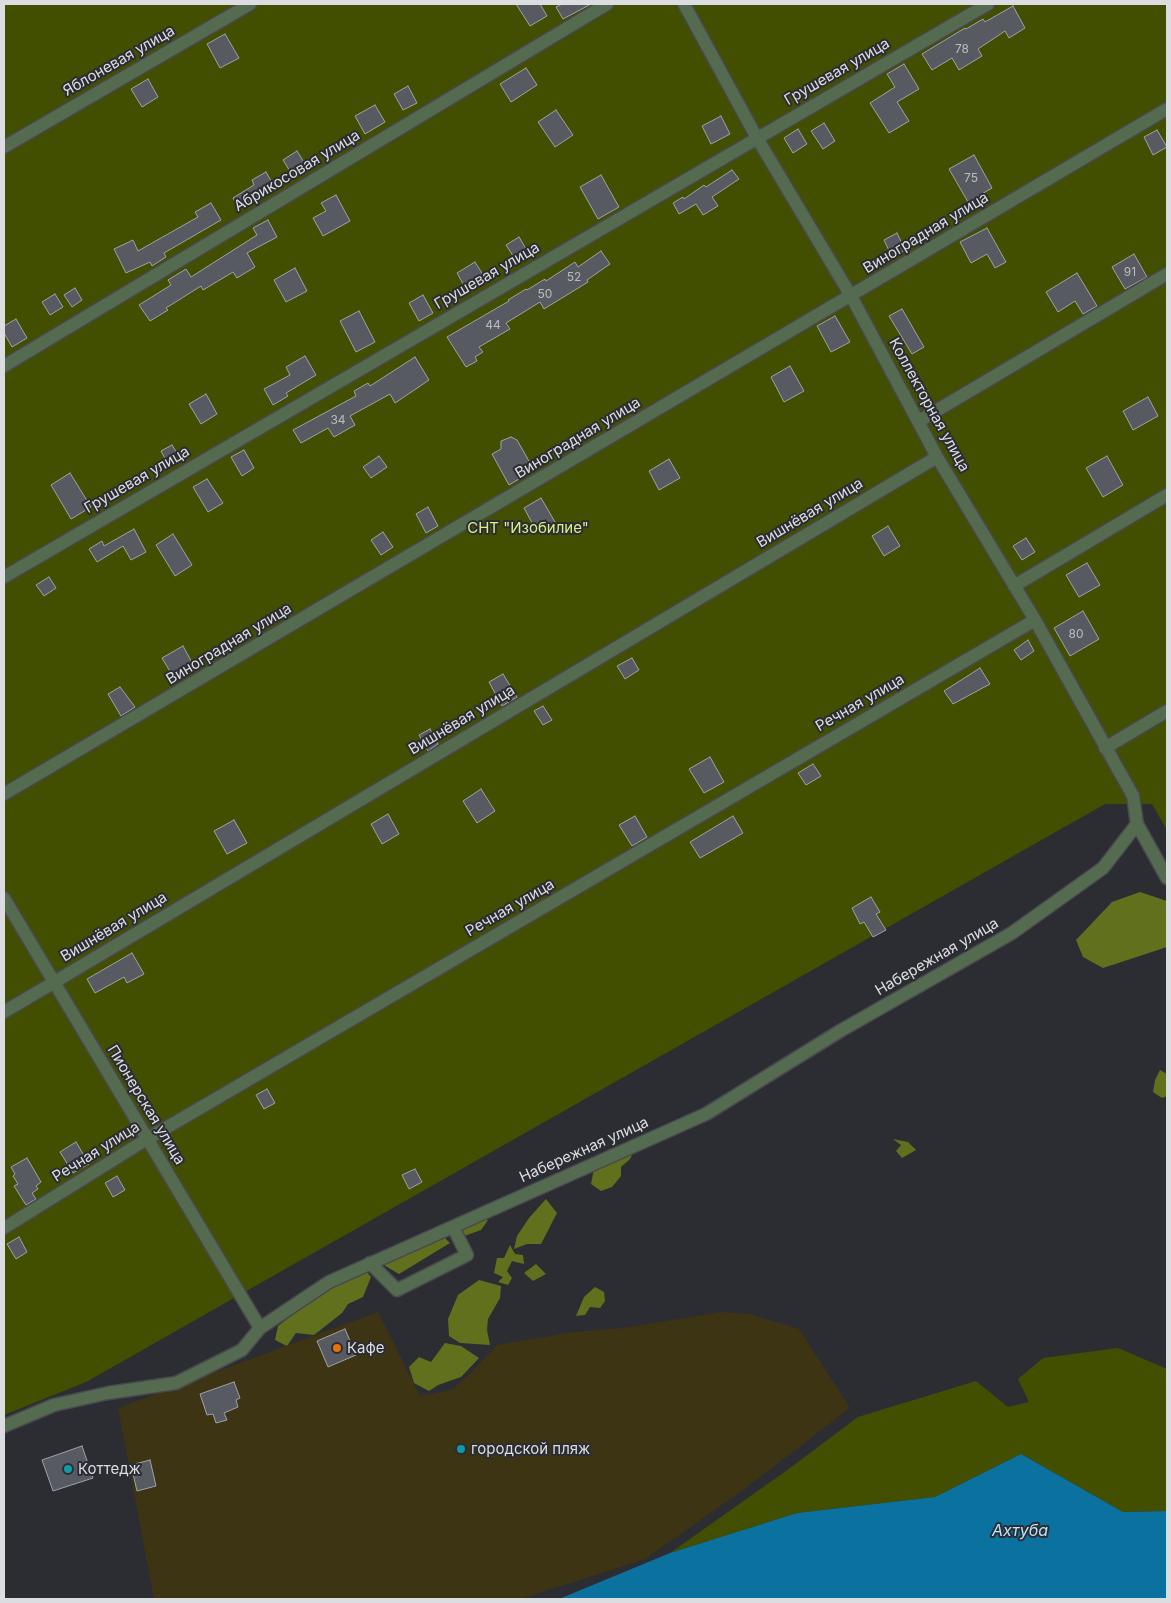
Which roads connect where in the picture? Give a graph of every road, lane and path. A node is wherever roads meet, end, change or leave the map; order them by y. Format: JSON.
{"nodes":[{"id":1,"x":250,"y":4,"type":"edge"},
{"id":2,"x":607,"y":4,"type":"edge"},
{"id":3,"x":684,"y":4,"type":"edge"},
{"id":4,"x":988,"y":4,"type":"edge"},
{"id":5,"x":1167,"y":109,"type":"edge"},
{"id":6,"x":757,"y":138,"type":"junction"},
{"id":7,"x":4,"y":147,"type":"edge"},
{"id":8,"x":1167,"y":274,"type":"edge"},
{"id":9,"x":851,"y":296,"type":"junction"},
{"id":10,"x":4,"y":366,"type":"edge"},
{"id":11,"x":919,"y":421,"type":"junction"},
{"id":12,"x":937,"y":457,"type":"junction"},
{"id":13,"x":1167,"y":495,"type":"edge"},
{"id":14,"x":4,"y":577,"type":"edge"},
{"id":15,"x":1014,"y":586,"type":"junction"},
{"id":16,"x":1035,"y":620,"type":"junction"},
{"id":17,"x":1167,"y":711,"type":"edge"},
{"id":18,"x":1105,"y":748,"type":"junction"},
{"id":19,"x":4,"y":794,"type":"edge"},
{"id":20,"x":1137,"y":824,"type":"junction"},
{"id":21,"x":1162,"y":856,"type":"edge"},
{"id":22,"x":1167,"y":878,"type":"edge"},
{"id":23,"x":4,"y":898,"type":"edge"},
{"id":24,"x":54,"y":982,"type":"junction"},
{"id":25,"x":4,"y":1012,"type":"edge"},
{"id":26,"x":148,"y":1139,"type":"junction"},
{"id":27,"x":453,"y":1227,"type":"junction"},
{"id":28,"x":4,"y":1228,"type":"edge"},
{"id":29,"x":370,"y":1264,"type":"junction"},
{"id":30,"x":260,"y":1328,"type":"junction"},
{"id":31,"x":4,"y":1426,"type":"edge"}],
"edges":[{"from":1,"to":7,"type":"street","name":"Яблоневая улица"},
{"from":2,"to":10,"type":"street","name":"Абрикосовая улица"},
{"from":3,"to":6,"type":"street","name":"Коллекторная улица"},
{"from":4,"to":6,"type":"street","name":"Грушевая улица"},
{"from":5,"to":9,"type":"street","name":"Виноградная улица"},
{"from":6,"to":9,"type":"street","name":"Коллекторная улица"},
{"from":6,"to":14,"type":"street","name":"Грушевая улица"},
{"from":8,"to":11,"type":"street"},
{"from":9,"to":11,"type":"street","name":"Коллекторная улица"},
{"from":9,"to":19,"type":"street","name":"Виноградная улица"},
{"from":11,"to":12,"type":"street","name":"Коллекторная улица"},
{"from":12,"to":15,"type":"street","name":"Коллекторная улица"},
{"from":12,"to":24,"type":"street","name":"Вишнёвая улица"},
{"from":13,"to":15,"type":"street"},
{"from":15,"to":16,"type":"street","name":"Коллекторная улица"},
{"from":16,"to":18,"type":"street","name":"Коллекторная улица"},
{"from":16,"to":26,"type":"street","name":"Речная улица"},
{"from":17,"to":18,"type":"street"},
{"from":18,"to":20,"type":"street","name":"Коллекторная улица"},
{"from":20,"to":21,"type":"street"},
{"from":20,"to":27,"type":"street","name":"Набережная улица"},
{"from":21,"to":22,"type":"street"},
{"from":23,"to":24,"type":"street","name":"Пионерская улица"},
{"from":24,"to":25,"type":"street","name":"Вишнёвая улица"},
{"from":24,"to":26,"type":"street","name":"Пионерская улица"},
{"from":26,"to":28,"type":"street","name":"Речная улица"},
{"from":26,"to":30,"type":"street","name":"Пионерская улица"},
{"from":27,"to":29,"type":"street","name":"Набережная улица"},
{"from":27,"to":29,"type":"street"},
{"from":29,"to":30,"type":"street","name":"Набережная улица"},
{"from":30,"to":31,"type":"street","name":"Набережная улица"}]}
